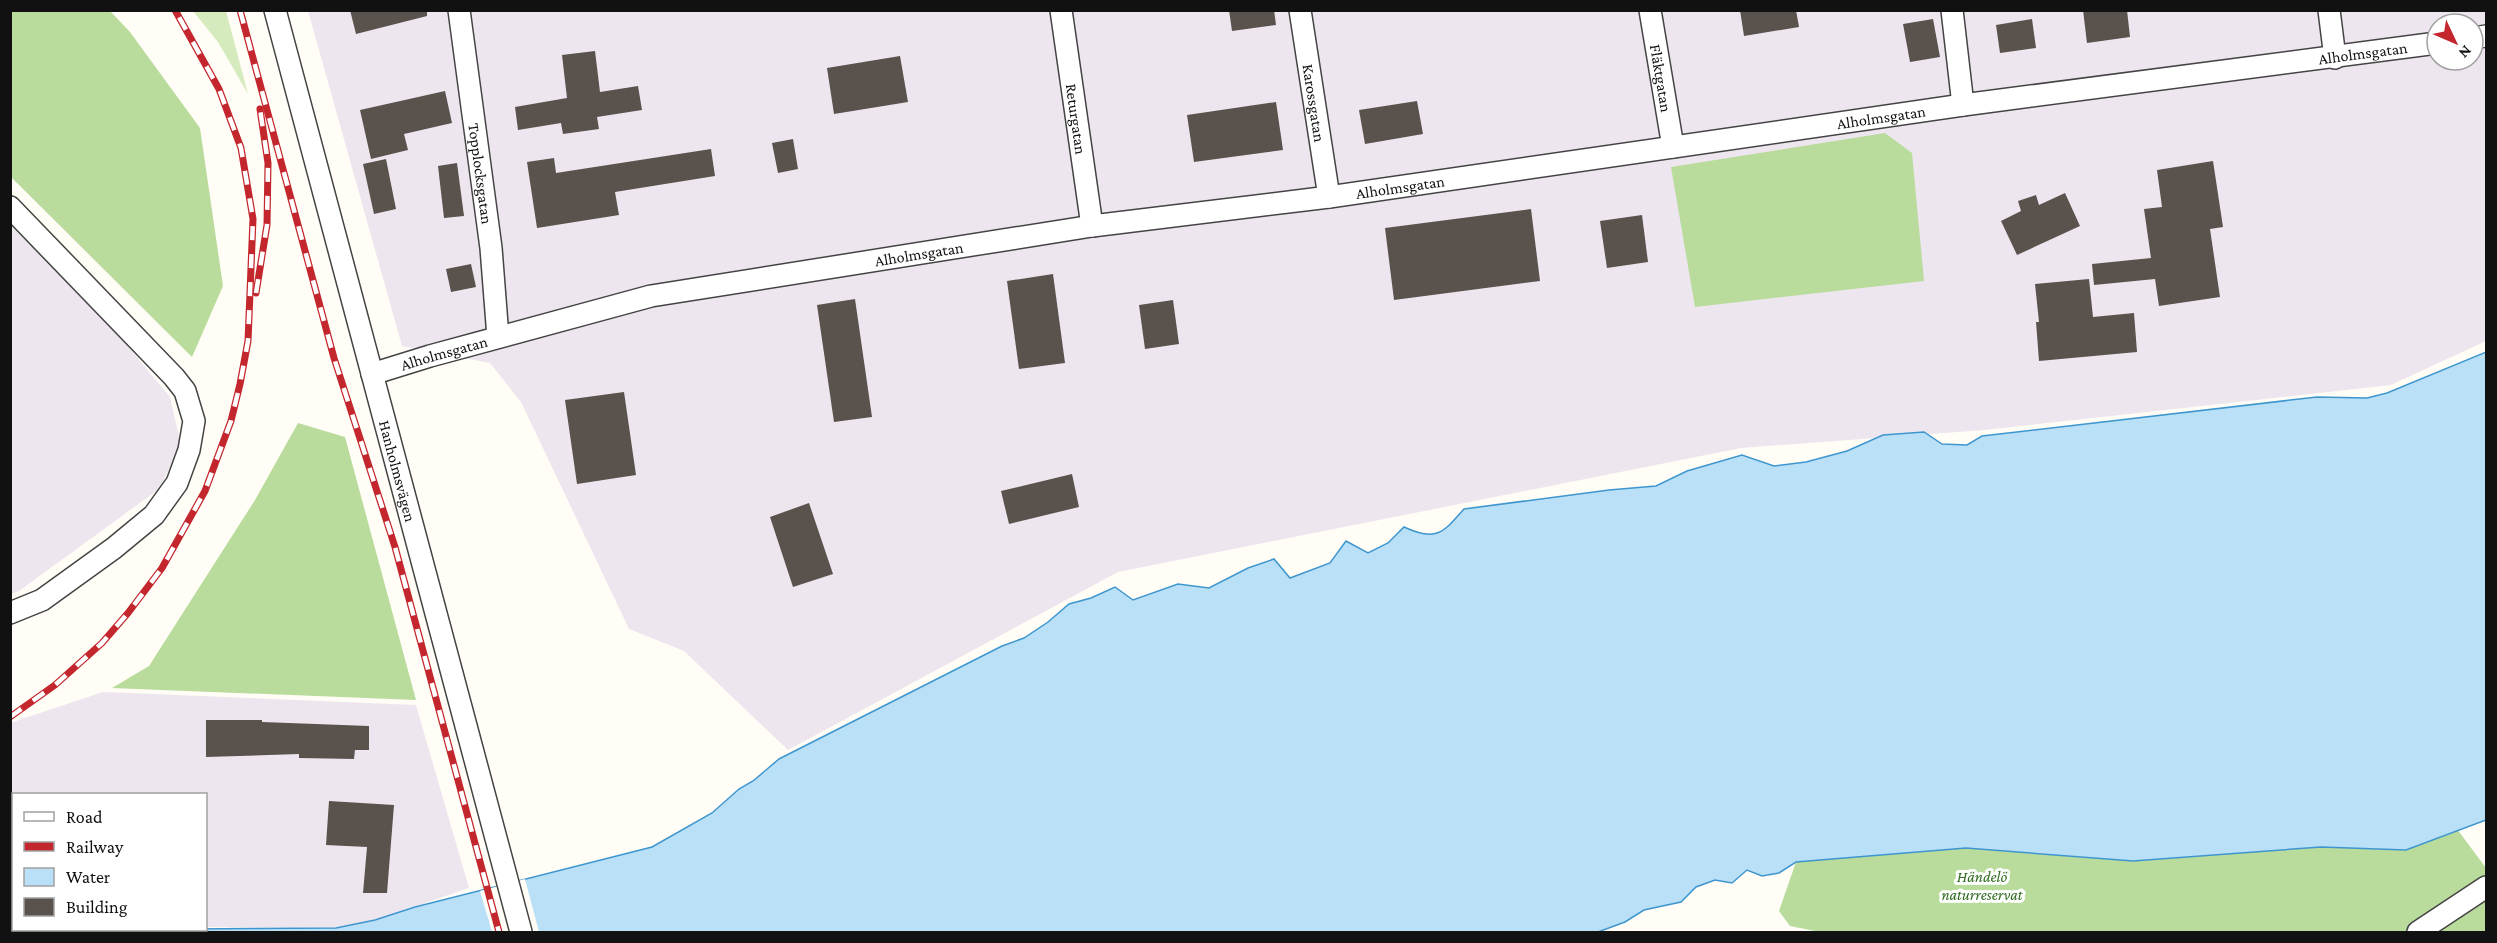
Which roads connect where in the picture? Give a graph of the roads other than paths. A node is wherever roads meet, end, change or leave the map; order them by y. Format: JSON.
{"nodes":[{"id":1,"x":275,"y":10,"type":"edge"},
{"id":2,"x":459,"y":10,"type":"edge"},
{"id":3,"x":1061,"y":10,"type":"edge"},
{"id":4,"x":1300,"y":10,"type":"edge"},
{"id":5,"x":1650,"y":10,"type":"edge"},
{"id":6,"x":1952,"y":10,"type":"edge"},
{"id":7,"x":2329,"y":10,"type":"edge"},
{"id":8,"x":2425,"y":45,"type":"edge"},
{"id":9,"x":2335,"y":58,"type":"junction"},
{"id":10,"x":1963,"y":105,"type":"junction"},
{"id":11,"x":1673,"y":147,"type":"junction"},
{"id":12,"x":1329,"y":197,"type":"junction"},
{"id":13,"x":10,"y":207,"type":"edge"},
{"id":14,"x":1092,"y":226,"type":"junction"},
{"id":15,"x":498,"y":337,"type":"junction"},
{"id":16,"x":372,"y":374,"type":"junction"},
{"id":17,"x":10,"y":614,"type":"edge"},
{"id":18,"x":2487,"y":887,"type":"edge"},
{"id":19,"x":521,"y":933,"type":"edge"},
{"id":20,"x":2418,"y":933,"type":"edge"}],
"edges":[{"from":1,"to":16,"type":"street","name":"Hanholmsvägen"},
{"from":2,"to":15,"type":"street","name":"Topplocksgatan"},
{"from":3,"to":14,"type":"street","name":"Returgatan"},
{"from":4,"to":12,"type":"street","name":"Karossgatan"},
{"from":5,"to":11,"type":"street","name":"Fläktgatan"},
{"from":6,"to":10,"type":"street"},
{"from":7,"to":9,"type":"street"},
{"from":8,"to":9,"type":"street","name":"Alholmsgatan"},
{"from":9,"to":10,"type":"street","name":"Alholmsgatan"},
{"from":10,"to":11,"type":"street","name":"Alholmsgatan"},
{"from":11,"to":12,"type":"street","name":"Alholmsgatan"},
{"from":12,"to":14,"type":"street","name":"Alholmsgatan"},
{"from":13,"to":17,"type":"street"},
{"from":14,"to":15,"type":"street","name":"Alholmsgatan"},
{"from":15,"to":16,"type":"street","name":"Alholmsgatan"},
{"from":16,"to":19,"type":"street","name":"Hanholmsvägen"},
{"from":18,"to":20,"type":"street"}]}
